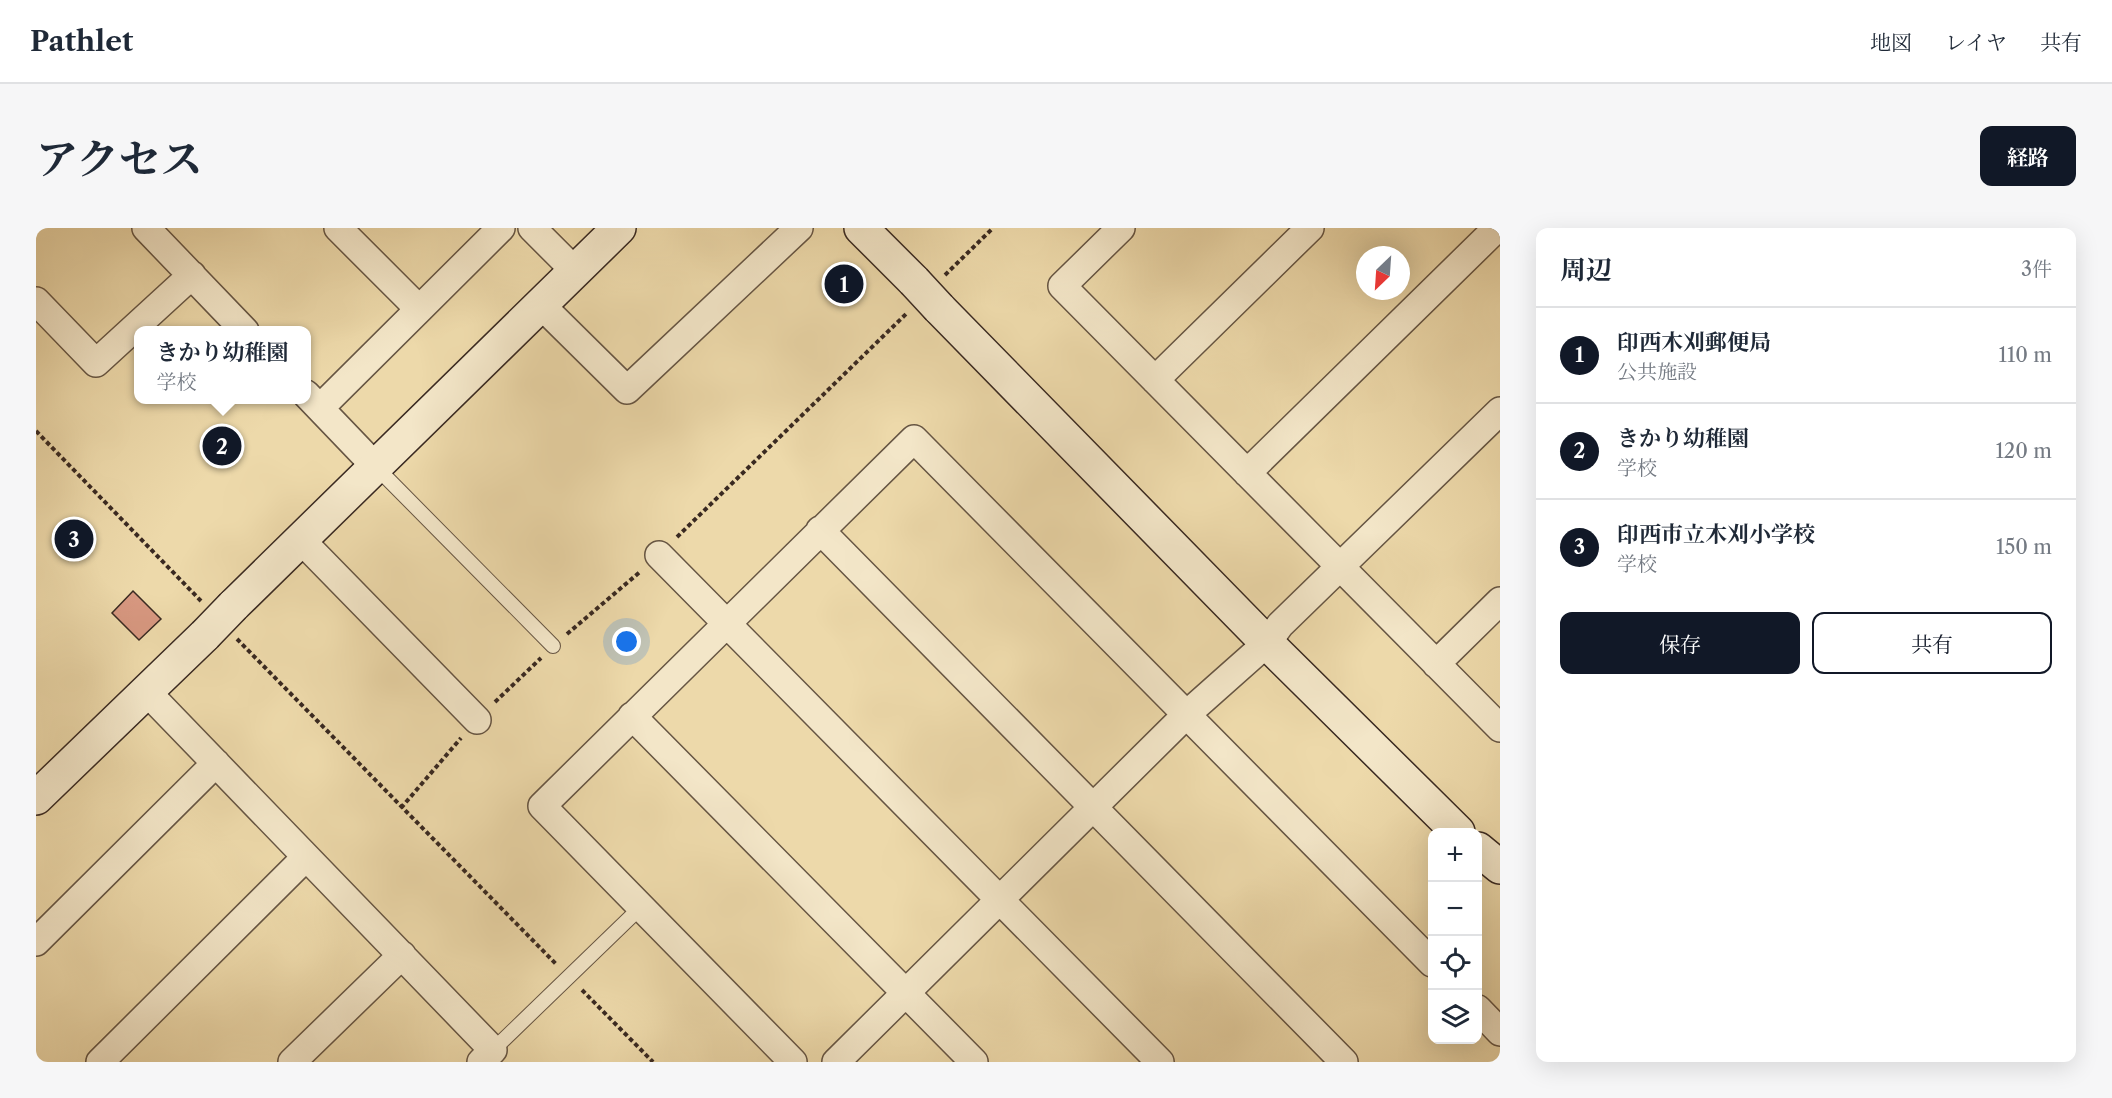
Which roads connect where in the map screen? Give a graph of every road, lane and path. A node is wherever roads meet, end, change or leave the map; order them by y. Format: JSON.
{"nodes":[{"id":1,"x":146,"y":228,"type":"edge"},
{"id":2,"x":338,"y":228,"type":"edge"},
{"id":3,"x":501,"y":228,"type":"edge"},
{"id":4,"x":532,"y":228,"type":"edge"},
{"id":5,"x":619,"y":228,"type":"edge"},
{"id":6,"x":799,"y":228,"type":"edge"},
{"id":7,"x":861,"y":228,"type":"edge"},
{"id":8,"x":993,"y":228,"type":"edge"},
{"id":9,"x":1121,"y":228,"type":"edge"},
{"id":10,"x":1310,"y":228,"type":"edge"},
{"id":11,"x":1497,"y":228,"type":"edge"},
{"id":12,"x":575,"y":271,"type":"junction"},
{"id":13,"x":192,"y":275,"type":"junction"},
{"id":14,"x":926,"y":295,"type":"junction"},
{"id":15,"x":36,"y":301,"type":"edge"},
{"id":16,"x":540,"y":304,"type":"junction"},
{"id":17,"x":419,"y":309,"type":"junction"},
{"id":18,"x":136,"y":326,"type":"edge"},
{"id":19,"x":241,"y":326,"type":"edge"},
{"id":20,"x":134,"y":328,"type":"edge"},
{"id":21,"x":1155,"y":380,"type":"junction"},
{"id":22,"x":313,"y":401,"type":"edge"},
{"id":23,"x":1500,"y":411,"type":"edge"},
{"id":24,"x":36,"y":431,"type":"edge"},
{"id":25,"x":375,"y":466,"type":"junction"},
{"id":26,"x":1247,"y":473,"type":"junction"},
{"id":27,"x":820,"y":530,"type":"junction"},
{"id":28,"x":301,"y":540,"type":"junction"},
{"id":29,"x":659,"y":555,"type":"junction"},
{"id":30,"x":1340,"y":567,"type":"junction"},
{"id":31,"x":1500,"y":601,"type":"edge"},
{"id":32,"x":219,"y":620,"type":"junction"},
{"id":33,"x":726,"y":623,"type":"junction"},
{"id":34,"x":1267,"y":643,"type":"junction"},
{"id":35,"x":553,"y":646,"type":"junction"},
{"id":36,"x":1436,"y":664,"type":"junction"},
{"id":37,"x":146,"y":691,"type":"junction"},
{"id":38,"x":1186,"y":714,"type":"junction"},
{"id":39,"x":632,"y":716,"type":"junction"},
{"id":40,"x":477,"y":720,"type":"junction"},
{"id":41,"x":1500,"y":728,"type":"edge"},
{"id":42,"x":216,"y":763,"type":"junction"},
{"id":43,"x":36,"y":798,"type":"edge"},
{"id":44,"x":401,"y":808,"type":"junction"},
{"id":45,"x":1094,"y":808,"type":"junction"},
{"id":46,"x":1454,"y":828,"type":"edge"},
{"id":47,"x":1482,"y":852,"type":"edge"},
{"id":48,"x":306,"y":857,"type":"junction"},
{"id":49,"x":1500,"y":867,"type":"edge"},
{"id":50,"x":1000,"y":900,"type":"junction"},
{"id":51,"x":641,"y":907,"type":"junction"},
{"id":52,"x":36,"y":942,"type":"edge"},
{"id":53,"x":402,"y":955,"type":"junction"},
{"id":54,"x":1428,"y":959,"type":"edge"},
{"id":55,"x":569,"y":977,"type":"junction"},
{"id":56,"x":905,"y":992,"type":"junction"},
{"id":57,"x":1482,"y":1013,"type":"edge"},
{"id":58,"x":1500,"y":1032,"type":"edge"},
{"id":59,"x":487,"y":1056,"type":"edge"},
{"id":60,"x":99,"y":1062,"type":"edge"},
{"id":61,"x":292,"y":1062,"type":"edge"},
{"id":62,"x":653,"y":1062,"type":"edge"},
{"id":63,"x":793,"y":1062,"type":"edge"},
{"id":64,"x":836,"y":1062,"type":"edge"},
{"id":65,"x":974,"y":1062,"type":"edge"},
{"id":66,"x":1160,"y":1062,"type":"edge"},
{"id":67,"x":1344,"y":1062,"type":"edge"}],
"edges":[{"from":1,"to":13,"type":"street"},
{"from":2,"to":17,"type":"street"},
{"from":3,"to":17,"type":"street"},
{"from":4,"to":12,"type":"street"},
{"from":5,"to":12,"type":"street"},
{"from":6,"to":16,"type":"street"},
{"from":7,"to":14,"type":"street"},
{"from":8,"to":14,"type":"path"},
{"from":9,"to":21,"type":"street"},
{"from":10,"to":21,"type":"street"},
{"from":11,"to":26,"type":"street"},
{"from":12,"to":16,"type":"street"},
{"from":13,"to":18,"type":"street"},
{"from":13,"to":19,"type":"street"},
{"from":14,"to":29,"type":"path"},
{"from":14,"to":34,"type":"street"},
{"from":15,"to":20,"type":"street"},
{"from":16,"to":25,"type":"street"},
{"from":17,"to":22,"type":"street"},
{"from":21,"to":26,"type":"street"},
{"from":22,"to":25,"type":"street"},
{"from":23,"to":30,"type":"street"},
{"from":24,"to":32,"type":"path"},
{"from":25,"to":28,"type":"street"},
{"from":25,"to":35,"type":"lane"},
{"from":26,"to":30,"type":"street"},
{"from":27,"to":33,"type":"street"},
{"from":27,"to":38,"type":"street"},
{"from":27,"to":45,"type":"street"},
{"from":28,"to":32,"type":"street"},
{"from":28,"to":40,"type":"street"},
{"from":29,"to":33,"type":"street"},
{"from":29,"to":35,"type":"path"},
{"from":30,"to":34,"type":"street"},
{"from":30,"to":36,"type":"street"},
{"from":31,"to":36,"type":"street"},
{"from":32,"to":37,"type":"street"},
{"from":32,"to":44,"type":"path"},
{"from":33,"to":39,"type":"street"},
{"from":33,"to":50,"type":"street"},
{"from":34,"to":38,"type":"street"},
{"from":34,"to":46,"type":"street"},
{"from":35,"to":40,"type":"path"},
{"from":36,"to":41,"type":"street"},
{"from":37,"to":42,"type":"street"},
{"from":37,"to":43,"type":"street"},
{"from":38,"to":45,"type":"street"},
{"from":38,"to":54,"type":"street"},
{"from":39,"to":51,"type":"street"},
{"from":39,"to":56,"type":"street"},
{"from":40,"to":44,"type":"path"},
{"from":42,"to":48,"type":"street"},
{"from":42,"to":52,"type":"street"},
{"from":44,"to":55,"type":"path"},
{"from":45,"to":50,"type":"street"},
{"from":45,"to":67,"type":"street"},
{"from":47,"to":49,"type":"street"},
{"from":48,"to":53,"type":"street"},
{"from":48,"to":60,"type":"street"},
{"from":50,"to":56,"type":"street"},
{"from":50,"to":66,"type":"street"},
{"from":51,"to":55,"type":"lane"},
{"from":51,"to":63,"type":"street"},
{"from":53,"to":59,"type":"street"},
{"from":53,"to":61,"type":"street"},
{"from":55,"to":59,"type":"lane"},
{"from":55,"to":62,"type":"path"},
{"from":56,"to":64,"type":"street"},
{"from":56,"to":65,"type":"street"},
{"from":57,"to":58,"type":"street"}]}
